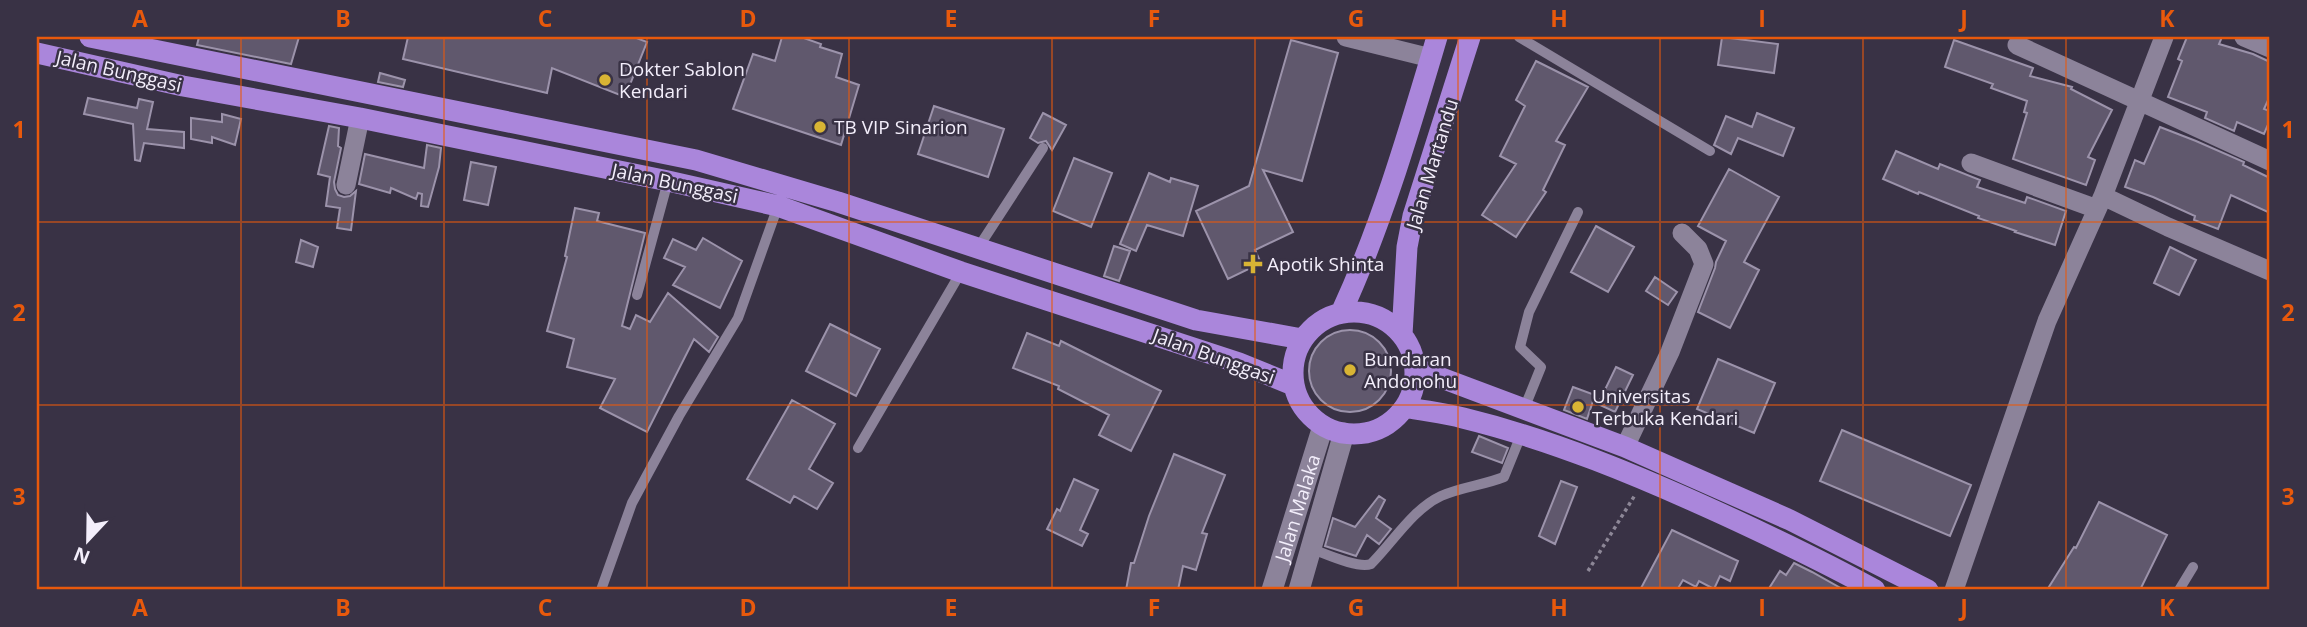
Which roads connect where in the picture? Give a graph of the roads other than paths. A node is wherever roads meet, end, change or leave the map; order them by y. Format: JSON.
{"nodes":[{"id":1,"x":90,"y":37,"type":"edge"},
{"id":2,"x":1346,"y":37,"type":"edge"},
{"id":3,"x":1437,"y":37,"type":"edge"},
{"id":4,"x":1470,"y":37,"type":"edge"},
{"id":5,"x":1519,"y":37,"type":"edge"},
{"id":6,"x":2164,"y":37,"type":"edge"},
{"id":7,"x":2244,"y":37,"type":"edge"},
{"id":8,"x":2017,"y":45,"type":"dead end"},
{"id":9,"x":2270,"y":48,"type":"edge"},
{"id":10,"x":37,"y":53,"type":"edge"},
{"id":11,"x":1431,"y":58,"type":"junction"},
{"id":12,"x":2140,"y":102,"type":"junction"},
{"id":13,"x":360,"y":118,"type":"junction"},
{"id":14,"x":588,"y":138,"type":"junction"},
{"id":15,"x":1043,"y":148,"type":"dead end"},
{"id":16,"x":1710,"y":151,"type":"dead end"},
{"id":17,"x":2270,"y":161,"type":"edge"},
{"id":18,"x":582,"y":163,"type":"junction"},
{"id":19,"x":1971,"y":163,"type":"dead end"},
{"id":20,"x":668,"y":181,"type":"junction"},
{"id":21,"x":346,"y":185,"type":"dead end"},
{"id":22,"x":2100,"y":202,"type":"junction"},
{"id":23,"x":778,"y":206,"type":"junction"},
{"id":24,"x":1578,"y":212,"type":"dead end"},
{"id":25,"x":1682,"y":233,"type":"dead end"},
{"id":26,"x":978,"y":248,"type":"junction"},
{"id":27,"x":2270,"y":271,"type":"edge"},
{"id":28,"x":961,"y":272,"type":"junction"},
{"id":29,"x":637,"y":295,"type":"dead end"},
{"id":30,"x":1341,"y":313,"type":"junction"},
{"id":31,"x":1402,"y":335,"type":"junction"},
{"id":32,"x":1302,"y":339,"type":"junction"},
{"id":33,"x":1415,"y":368,"type":"junction"},
{"id":34,"x":1293,"y":385,"type":"junction"},
{"id":35,"x":1405,"y":407,"type":"junction"},
{"id":36,"x":1524,"y":409,"type":"junction"},
{"id":37,"x":1323,"y":426,"type":"junction"},
{"id":38,"x":1344,"y":433,"type":"junction"},
{"id":39,"x":1521,"y":434,"type":"junction"},
{"id":40,"x":1625,"y":447,"type":"junction"},
{"id":41,"x":858,"y":448,"type":"dead end"},
{"id":42,"x":1790,"y":520,"type":"junction"},
{"id":43,"x":1781,"y":541,"type":"junction"},
{"id":44,"x":1312,"y":549,"type":"junction"},
{"id":45,"x":2193,"y":567,"type":"dead end"},
{"id":46,"x":601,"y":590,"type":"edge"},
{"id":47,"x":1272,"y":590,"type":"edge"},
{"id":48,"x":1299,"y":590,"type":"edge"},
{"id":49,"x":1875,"y":590,"type":"edge"},
{"id":50,"x":1928,"y":590,"type":"edge"},
{"id":51,"x":1954,"y":590,"type":"edge"},
{"id":52,"x":2179,"y":590,"type":"edge"}],
"edges":[{"from":1,"to":14,"type":"highway","name":"Jalan Bunggasi"},
{"from":2,"to":11,"type":"street"},
{"from":3,"to":11,"type":"highway","name":"Jalan Martandu"},
{"from":4,"to":31,"type":"highway","name":"Jalan Martandu"},
{"from":5,"to":16,"type":"lane"},
{"from":6,"to":12,"type":"street"},
{"from":7,"to":9,"type":"street"},
{"from":8,"to":12,"type":"street"},
{"from":10,"to":13,"type":"highway","name":"Jalan Bunggasi"},
{"from":11,"to":30,"type":"highway","name":"Jalan Martandu"},
{"from":12,"to":17,"type":"street"},
{"from":12,"to":22,"type":"street"},
{"from":13,"to":18,"type":"highway","name":"Jalan Bunggasi"},
{"from":13,"to":21,"type":"street"},
{"from":14,"to":18,"type":"highway"},
{"from":14,"to":26,"type":"highway","name":"Jalan Bunggasi"},
{"from":15,"to":26,"type":"lane"},
{"from":18,"to":20,"type":"highway","name":"Jalan Bunggasi"},
{"from":19,"to":22,"type":"street"},
{"from":20,"to":23,"type":"highway","name":"Jalan Bunggasi"},
{"from":20,"to":29,"type":"lane"},
{"from":22,"to":27,"type":"street"},
{"from":22,"to":51,"type":"street"},
{"from":23,"to":28,"type":"highway","name":"Jalan Bunggasi"},
{"from":23,"to":46,"type":"lane"},
{"from":24,"to":36,"type":"lane"},
{"from":25,"to":40,"type":"street"},
{"from":26,"to":32,"type":"highway","name":"Jalan Bunggasi"},
{"from":28,"to":34,"type":"highway","name":"Jalan Bunggasi"},
{"from":28,"to":41,"type":"lane"},
{"from":30,"to":31,"type":"highway"},
{"from":30,"to":32,"type":"highway"},
{"from":31,"to":33,"type":"highway"},
{"from":32,"to":34,"type":"highway"},
{"from":33,"to":35,"type":"highway"},
{"from":33,"to":36,"type":"highway"},
{"from":34,"to":37,"type":"highway"},
{"from":35,"to":38,"type":"highway"},
{"from":35,"to":39,"type":"highway"},
{"from":36,"to":40,"type":"highway"},
{"from":37,"to":38,"type":"highway"},
{"from":37,"to":47,"type":"street","name":"Jalan Malaka"},
{"from":38,"to":44,"type":"street","name":"Jalan Malaka"},
{"from":39,"to":43,"type":"highway"},
{"from":39,"to":44,"type":"lane"},
{"from":40,"to":42,"type":"highway"},
{"from":42,"to":43,"type":"highway"},
{"from":42,"to":50,"type":"highway"},
{"from":43,"to":49,"type":"highway"},
{"from":44,"to":48,"type":"street","name":"Jalan Malaka"},
{"from":45,"to":52,"type":"lane"}]}
